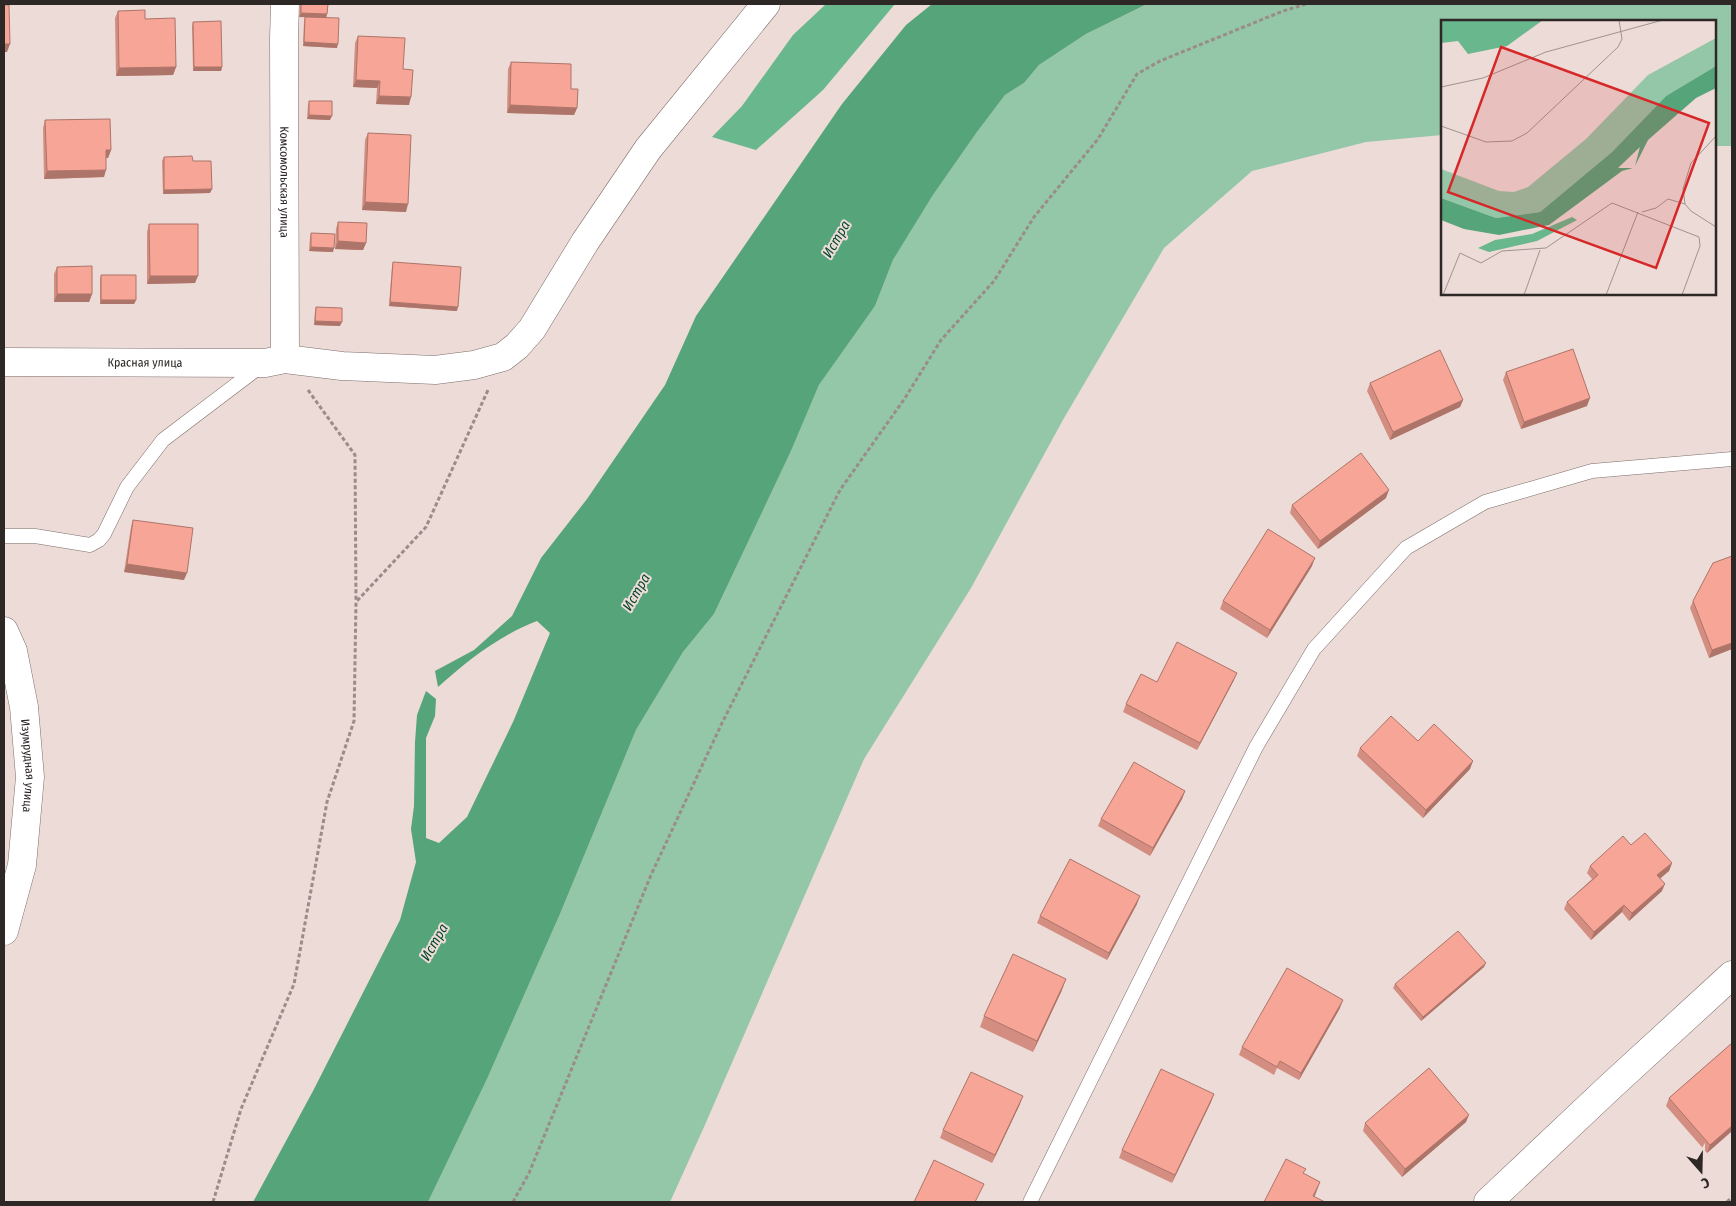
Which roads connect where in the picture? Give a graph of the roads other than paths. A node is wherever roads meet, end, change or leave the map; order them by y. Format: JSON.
{"nodes":[{"id":1,"x":285,"y":4,"type":"edge"},
{"id":2,"x":766,"y":4,"type":"edge"},
{"id":3,"x":275,"y":361,"type":"junction"},
{"id":4,"x":4,"y":362,"type":"edge"},
{"id":5,"x":1732,"y":459,"type":"edge"},
{"id":6,"x":4,"y":536,"type":"edge"},
{"id":7,"x":4,"y":631,"type":"edge"},
{"id":8,"x":4,"y":931,"type":"edge"},
{"id":9,"x":1732,"y":975,"type":"edge"},
{"id":10,"x":1030,"y":1202,"type":"edge"},
{"id":11,"x":1488,"y":1202,"type":"edge"}],
"edges":[{"from":1,"to":3,"type":"street","name":"Комсомольская улица"},
{"from":2,"to":3,"type":"street","name":"Красная улица"},
{"from":3,"to":4,"type":"street","name":"Красная улица"},
{"from":3,"to":6,"type":"lane"},
{"from":5,"to":10,"type":"lane"},
{"from":7,"to":8,"type":"street","name":"Изумрудная улица"},
{"from":9,"to":11,"type":"street"}]}
